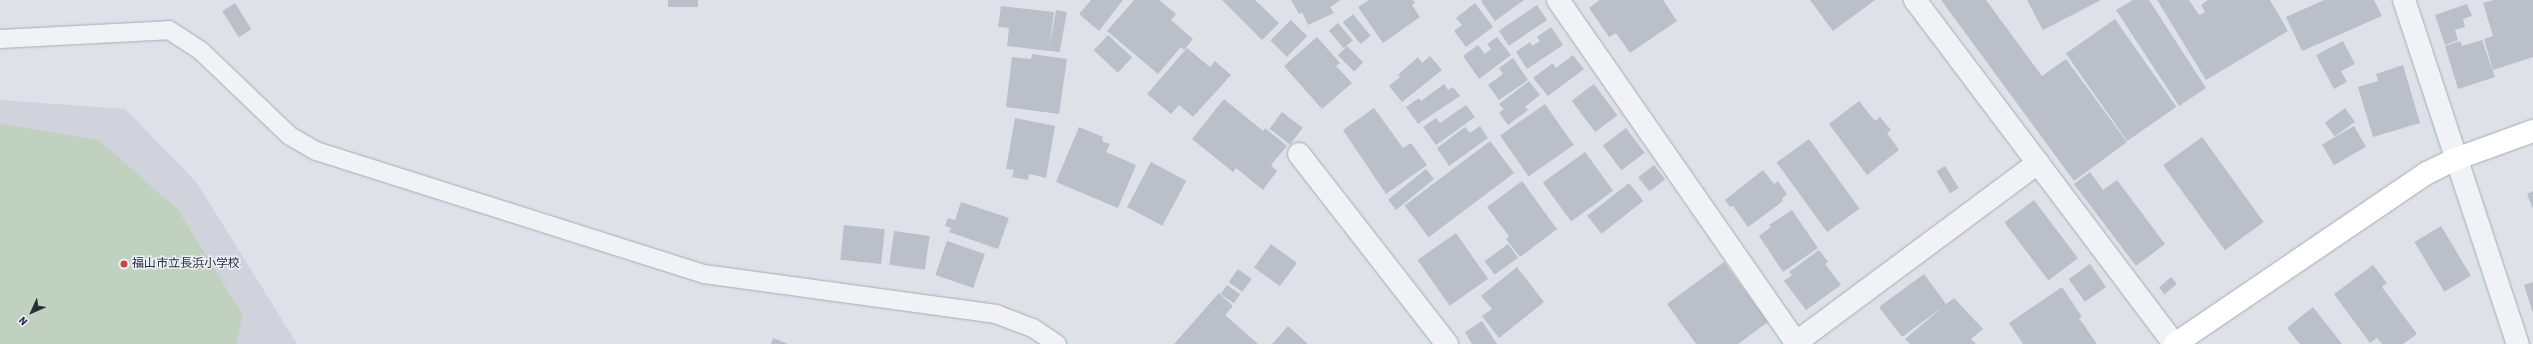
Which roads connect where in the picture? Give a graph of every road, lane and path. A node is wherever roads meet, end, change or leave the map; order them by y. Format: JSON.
{"nodes":[{"id":1,"x":1558,"y":0,"type":"edge"},
{"id":2,"x":1915,"y":0,"type":"edge"},
{"id":3,"x":2404,"y":0,"type":"edge"},
{"id":4,"x":0,"y":39,"type":"edge"},
{"id":5,"x":2533,"y":131,"type":"edge"},
{"id":6,"x":1299,"y":154,"type":"dead end"},
{"id":7,"x":2456,"y":159,"type":"junction"},
{"id":8,"x":2038,"y":163,"type":"junction"},
{"id":9,"x":1795,"y":343,"type":"edge"},
{"id":10,"x":1057,"y":344,"type":"edge"},
{"id":11,"x":1447,"y":344,"type":"edge"},
{"id":12,"x":2174,"y":344,"type":"edge"},
{"id":13,"x":2518,"y":344,"type":"edge"}],
"edges":[{"from":1,"to":9,"type":"street"},
{"from":2,"to":8,"type":"street"},
{"from":3,"to":7,"type":"street"},
{"from":4,"to":10,"type":"lane"},
{"from":5,"to":7,"type":"street"},
{"from":6,"to":11,"type":"street"},
{"from":7,"to":12,"type":"street"},
{"from":7,"to":13,"type":"street"},
{"from":8,"to":9,"type":"street"},
{"from":8,"to":12,"type":"street"}]}
